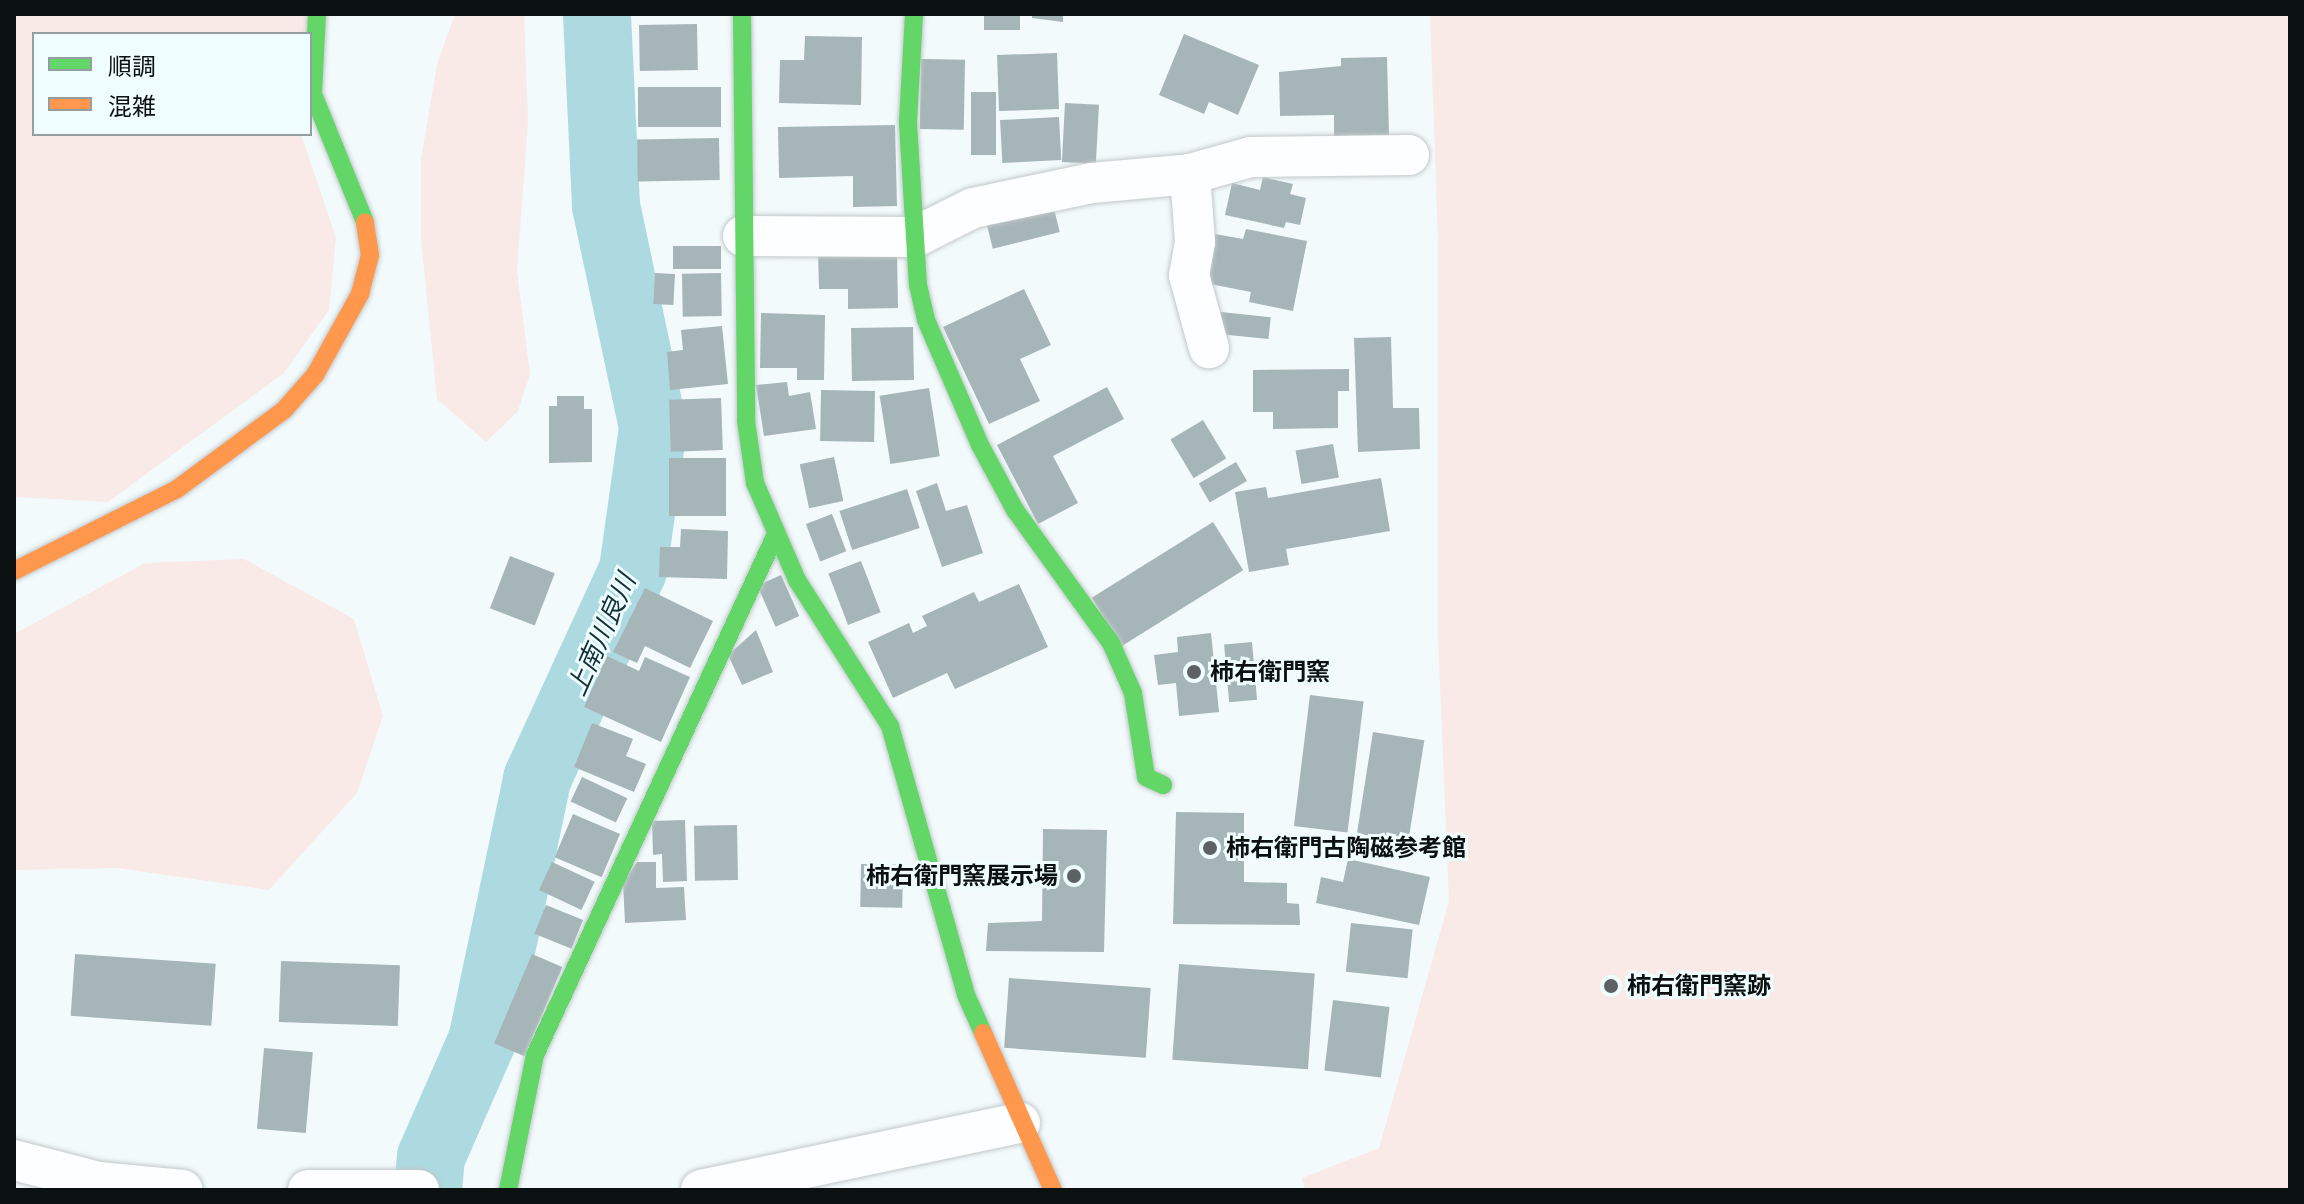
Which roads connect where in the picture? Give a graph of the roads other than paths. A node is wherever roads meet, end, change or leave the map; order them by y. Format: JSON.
{"nodes":[{"id":1,"x":317,"y":14,"type":"edge"},
{"id":2,"x":742,"y":14,"type":"edge"},
{"id":3,"x":914,"y":14,"type":"edge"},
{"id":4,"x":1409,"y":155,"type":"dead end"},
{"id":5,"x":1190,"y":174,"type":"junction"},
{"id":6,"x":743,"y":236,"type":"junction"},
{"id":7,"x":915,"y":237,"type":"junction"},
{"id":8,"x":1209,"y":348,"type":"dead end"},
{"id":9,"x":776,"y":534,"type":"junction"},
{"id":10,"x":14,"y":571,"type":"edge"},
{"id":11,"x":1163,"y":785,"type":"dead end"},
{"id":12,"x":1020,"y":1123,"type":"junction"},
{"id":13,"x":14,"y":1160,"type":"edge"},
{"id":14,"x":183,"y":1190,"type":"edge"},
{"id":15,"x":308,"y":1190,"type":"edge"},
{"id":16,"x":419,"y":1190,"type":"edge"},
{"id":17,"x":508,"y":1190,"type":"edge"},
{"id":18,"x":701,"y":1190,"type":"edge"},
{"id":19,"x":1053,"y":1190,"type":"edge"}],
"edges":[{"from":1,"to":10,"type":"street"},
{"from":2,"to":6,"type":"street"},
{"from":3,"to":7,"type":"street"},
{"from":4,"to":5,"type":"street"},
{"from":5,"to":7,"type":"street"},
{"from":5,"to":8,"type":"street"},
{"from":6,"to":7,"type":"street"},
{"from":6,"to":9,"type":"street"},
{"from":7,"to":11,"type":"street"},
{"from":9,"to":12,"type":"street"},
{"from":9,"to":17,"type":"street"},
{"from":12,"to":18,"type":"street"},
{"from":12,"to":19,"type":"street"},
{"from":13,"to":14,"type":"street"},
{"from":15,"to":16,"type":"street"}]}
